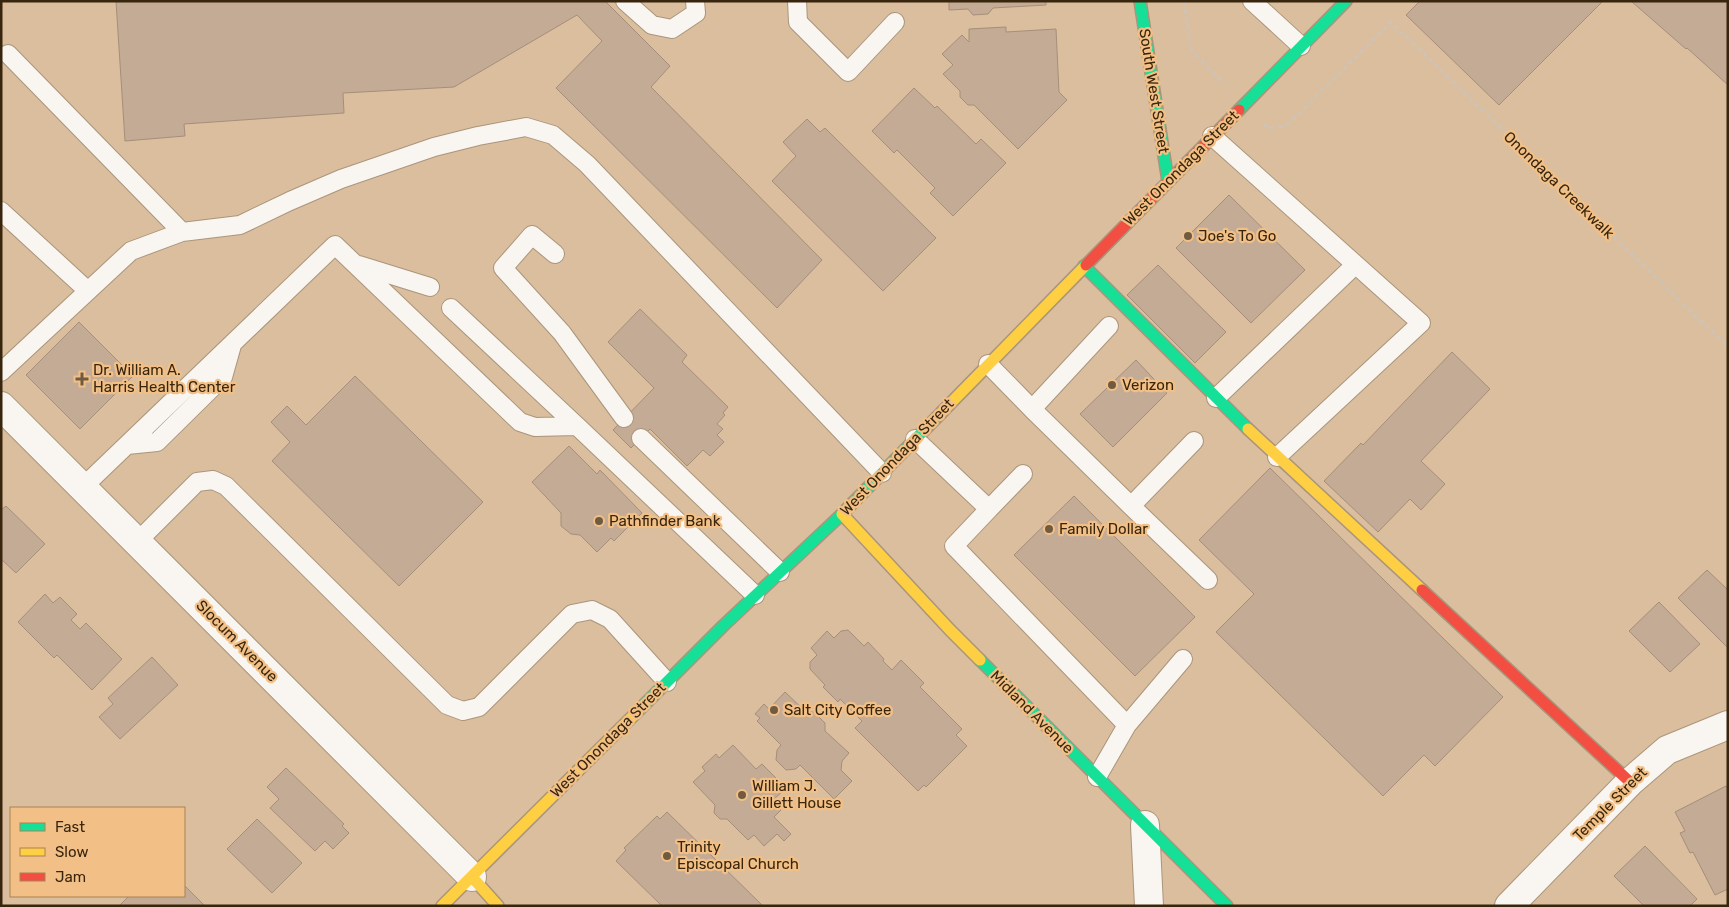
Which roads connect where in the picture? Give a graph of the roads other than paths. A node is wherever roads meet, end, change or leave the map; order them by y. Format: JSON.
{"nodes":[{"id":1,"x":625,"y":1,"type":"edge"},
{"id":2,"x":695,"y":1,"type":"edge"},
{"id":3,"x":797,"y":1,"type":"edge"},
{"id":4,"x":1140,"y":1,"type":"edge"},
{"id":5,"x":1252,"y":1,"type":"edge"},
{"id":6,"x":1346,"y":1,"type":"edge"},
{"id":7,"x":895,"y":22,"type":"dead end"},
{"id":8,"x":1301,"y":46,"type":"junction"},
{"id":9,"x":8,"y":54,"type":"dead end"},
{"id":10,"x":1212,"y":136,"type":"junction"},
{"id":11,"x":1168,"y":180,"type":"junction"},
{"id":12,"x":1,"y":211,"type":"edge"},
{"id":13,"x":182,"y":232,"type":"junction"},
{"id":14,"x":555,"y":254,"type":"dead end"},
{"id":15,"x":355,"y":264,"type":"junction"},
{"id":16,"x":1356,"y":265,"type":"junction"},
{"id":17,"x":1084,"y":266,"type":"junction"},
{"id":18,"x":430,"y":287,"type":"dead end"},
{"id":19,"x":88,"y":291,"type":"junction"},
{"id":20,"x":451,"y":308,"type":"dead end"},
{"id":21,"x":1109,"y":326,"type":"dead end"},
{"id":22,"x":988,"y":364,"type":"junction"},
{"id":23,"x":1,"y":372,"type":"edge"},
{"id":24,"x":1216,"y":398,"type":"junction"},
{"id":25,"x":1032,"y":409,"type":"junction"},
{"id":26,"x":5,"y":418,"type":"edge"},
{"id":27,"x":624,"y":418,"type":"dead end"},
{"id":28,"x":577,"y":426,"type":"junction"},
{"id":29,"x":641,"y":438,"type":"dead end"},
{"id":30,"x":915,"y":439,"type":"junction"},
{"id":31,"x":1194,"y":441,"type":"dead end"},
{"id":32,"x":1278,"y":457,"type":"junction"},
{"id":33,"x":882,"y":473,"type":"junction"},
{"id":34,"x":1023,"y":474,"type":"dead end"},
{"id":35,"x":83,"y":487,"type":"junction"},
{"id":36,"x":1132,"y":506,"type":"junction"},
{"id":37,"x":990,"y":509,"type":"junction"},
{"id":38,"x":842,"y":514,"type":"junction"},
{"id":39,"x":137,"y":542,"type":"junction"},
{"id":40,"x":780,"y":572,"type":"junction"},
{"id":41,"x":1208,"y":580,"type":"dead end"},
{"id":42,"x":756,"y":595,"type":"junction"},
{"id":43,"x":1183,"y":659,"type":"dead end"},
{"id":44,"x":667,"y":682,"type":"junction"},
{"id":45,"x":1127,"y":725,"type":"junction"},
{"id":46,"x":1728,"y":725,"type":"edge"},
{"id":47,"x":1097,"y":777,"type":"junction"},
{"id":48,"x":1630,"y":782,"type":"junction"},
{"id":49,"x":1146,"y":825,"type":"junction"},
{"id":50,"x":472,"y":877,"type":"junction"},
{"id":51,"x":442,"y":906,"type":"edge"},
{"id":52,"x":498,"y":906,"type":"edge"},
{"id":53,"x":1149,"y":906,"type":"edge"},
{"id":54,"x":1227,"y":906,"type":"edge"},
{"id":55,"x":1509,"y":906,"type":"edge"}],
"edges":[{"from":1,"to":2,"type":"lane"},
{"from":3,"to":7,"type":"lane"},
{"from":4,"to":11,"type":"main road","name":"South West Street"},
{"from":5,"to":8,"type":"lane"},
{"from":6,"to":8,"type":"main road","name":"West Onondaga Street"},
{"from":8,"to":10,"type":"main road","name":"West Onondaga Street"},
{"from":9,"to":13,"type":"lane"},
{"from":10,"to":11,"type":"main road","name":"West Onondaga Street"},
{"from":10,"to":16,"type":"lane"},
{"from":11,"to":17,"type":"main road","name":"West Onondaga Street"},
{"from":12,"to":19,"type":"lane"},
{"from":13,"to":19,"type":"lane"},
{"from":13,"to":33,"type":"lane"},
{"from":14,"to":27,"type":"lane"},
{"from":15,"to":18,"type":"lane"},
{"from":15,"to":28,"type":"lane"},
{"from":15,"to":35,"type":"lane"},
{"from":16,"to":24,"type":"lane"},
{"from":16,"to":32,"type":"lane"},
{"from":17,"to":22,"type":"main road","name":"West Onondaga Street"},
{"from":17,"to":24,"type":"main road"},
{"from":19,"to":23,"type":"lane"},
{"from":20,"to":28,"type":"lane"},
{"from":21,"to":25,"type":"lane"},
{"from":22,"to":25,"type":"lane"},
{"from":22,"to":30,"type":"main road","name":"West Onondaga Street"},
{"from":24,"to":32,"type":"main road"},
{"from":25,"to":36,"type":"lane"},
{"from":26,"to":35,"type":"street","name":"Slocum Avenue"},
{"from":28,"to":42,"type":"lane"},
{"from":29,"to":40,"type":"lane"},
{"from":30,"to":33,"type":"main road","name":"West Onondaga Street"},
{"from":30,"to":37,"type":"lane"},
{"from":31,"to":36,"type":"lane"},
{"from":32,"to":48,"type":"main road"},
{"from":33,"to":38,"type":"main road","name":"West Onondaga Street"},
{"from":34,"to":37,"type":"lane"},
{"from":35,"to":39,"type":"street","name":"Slocum Avenue"},
{"from":36,"to":41,"type":"lane"},
{"from":37,"to":45,"type":"lane"},
{"from":38,"to":40,"type":"main road","name":"West Onondaga Street"},
{"from":38,"to":47,"type":"main road","name":"Midland Avenue"},
{"from":39,"to":44,"type":"lane"},
{"from":39,"to":50,"type":"street","name":"Slocum Avenue"},
{"from":40,"to":42,"type":"main road","name":"West Onondaga Street"},
{"from":42,"to":44,"type":"main road","name":"West Onondaga Street"},
{"from":43,"to":45,"type":"lane"},
{"from":44,"to":50,"type":"main road","name":"West Onondaga Street"},
{"from":45,"to":47,"type":"lane"},
{"from":46,"to":48,"type":"street","name":"Temple Street"},
{"from":47,"to":49,"type":"main road","name":"Midland Avenue"},
{"from":48,"to":55,"type":"street","name":"Temple Street"},
{"from":49,"to":53,"type":"street"},
{"from":49,"to":54,"type":"main road","name":"Midland Avenue"},
{"from":50,"to":51,"type":"main road","name":"West Onondaga Street"},
{"from":50,"to":52,"type":"main road"}]}
